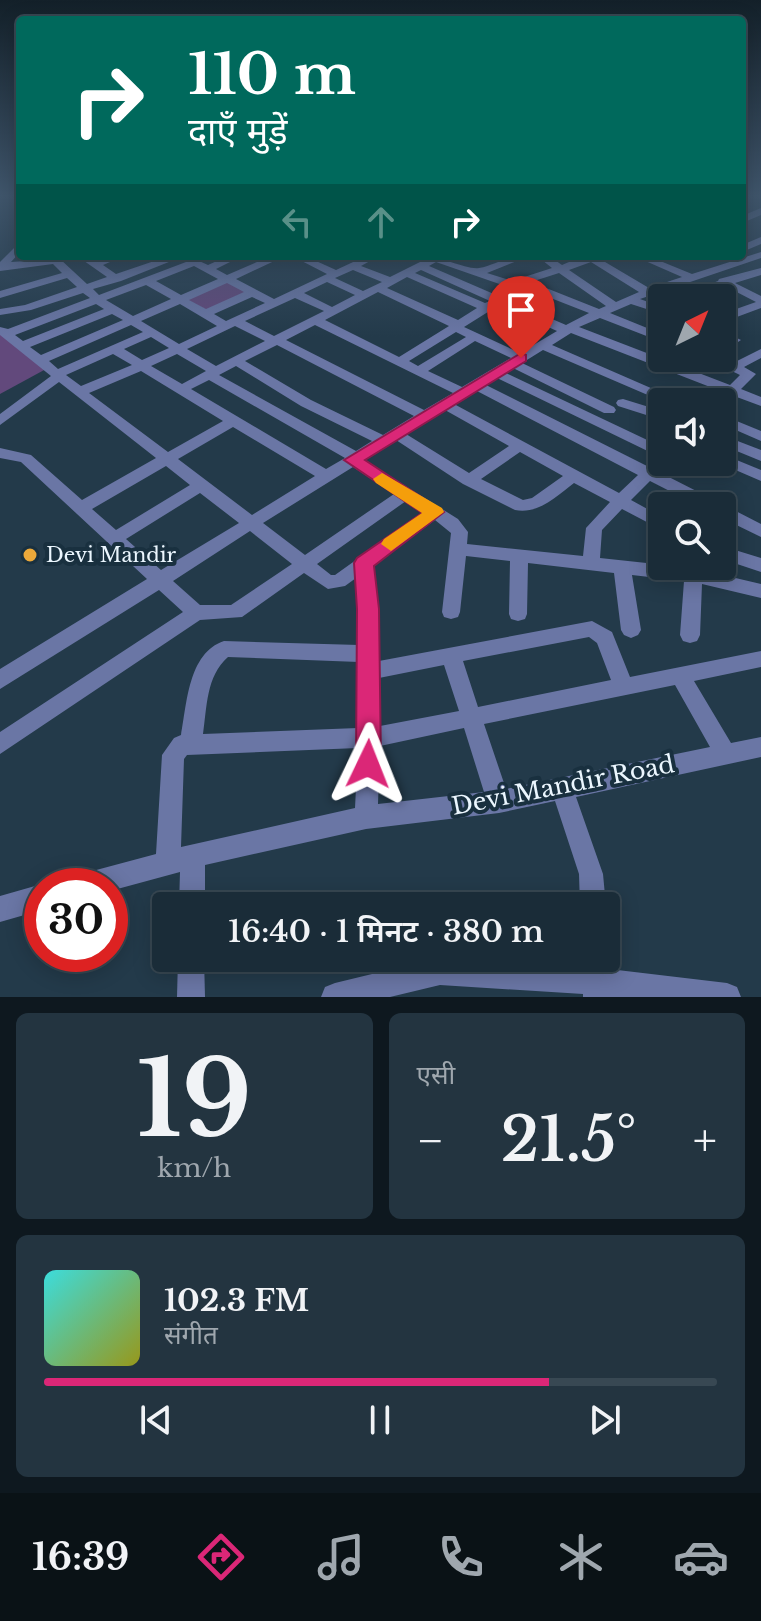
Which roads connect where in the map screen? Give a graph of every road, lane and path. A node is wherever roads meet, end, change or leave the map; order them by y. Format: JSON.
{"nodes":[{"id":1,"x":16,"y":250,"type":"edge"},
{"id":2,"x":88,"y":260,"type":"edge"},
{"id":3,"x":107,"y":260,"type":"edge"},
{"id":4,"x":170,"y":260,"type":"edge"},
{"id":5,"x":190,"y":260,"type":"edge"},
{"id":6,"x":229,"y":260,"type":"edge"},
{"id":7,"x":248,"y":260,"type":"edge"},
{"id":8,"x":271,"y":260,"type":"edge"},
{"id":9,"x":304,"y":260,"type":"edge"},
{"id":10,"x":361,"y":260,"type":"edge"},
{"id":11,"x":431,"y":260,"type":"edge"},
{"id":12,"x":510,"y":260,"type":"edge"},
{"id":13,"x":548,"y":260,"type":"edge"},
{"id":14,"x":584,"y":260,"type":"edge"},
{"id":15,"x":598,"y":260,"type":"edge"},
{"id":16,"x":649,"y":260,"type":"edge"},
{"id":17,"x":658,"y":260,"type":"edge"},
{"id":18,"x":723,"y":260,"type":"edge"},
{"id":19,"x":195,"y":262,"type":"junction"},
{"id":20,"x":654,"y":262,"type":"junction"},
{"id":21,"x":95,"y":264,"type":"junction"},
{"id":22,"x":260,"y":265,"type":"junction"},
{"id":23,"x":1,"y":267,"type":"edge"},
{"id":24,"x":560,"y":268,"type":"junction"},
{"id":25,"x":208,"y":269,"type":"junction"},
{"id":26,"x":638,"y":270,"type":"dead end"},
{"id":27,"x":761,"y":271,"type":"edge"},
{"id":28,"x":406,"y":273,"type":"junction"},
{"id":29,"x":476,"y":273,"type":"junction"},
{"id":30,"x":69,"y":274,"type":"junction"},
{"id":31,"x":700,"y":275,"type":"junction"},
{"id":32,"x":331,"y":276,"type":"junction"},
{"id":33,"x":226,"y":278,"type":"junction"},
{"id":34,"x":117,"y":279,"type":"junction"},
{"id":35,"x":148,"y":281,"type":"junction"},
{"id":36,"x":520,"y":282,"type":"junction"},
{"id":37,"x":727,"y":283,"type":"junction"},
{"id":38,"x":384,"y":284,"type":"junction"},
{"id":39,"x":672,"y":284,"type":"edge"},
{"id":40,"x":724,"y":284,"type":"edge"},
{"id":41,"x":85,"y":290,"type":"junction"},
{"id":42,"x":253,"y":292,"type":"junction"},
{"id":43,"x":648,"y":292,"type":"joint"},
{"id":44,"x":294,"y":293,"type":"junction"},
{"id":45,"x":0,"y":295,"type":"edge"},
{"id":46,"x":363,"y":295,"type":"junction"},
{"id":47,"x":179,"y":299,"type":"junction"},
{"id":48,"x":98,"y":300,"type":"junction"},
{"id":49,"x":499,"y":300,"type":"junction"},
{"id":50,"x":631,"y":300,"type":"junction"},
{"id":51,"x":761,"y":302,"type":"edge"},
{"id":52,"x":273,"y":303,"type":"junction"},
{"id":53,"x":648,"y":305,"type":"edge"},
{"id":54,"x":615,"y":307,"type":"junction"},
{"id":55,"x":486,"y":308,"type":"junction"},
{"id":56,"x":113,"y":309,"type":"junction"},
{"id":57,"x":332,"y":311,"type":"junction"},
{"id":58,"x":0,"y":312,"type":"edge"},
{"id":59,"x":736,"y":312,"type":"edge"},
{"id":60,"x":601,"y":313,"type":"junction"},
{"id":61,"x":205,"y":314,"type":"junction"},
{"id":62,"x":131,"y":320,"type":"junction"},
{"id":63,"x":315,"y":320,"type":"junction"},
{"id":64,"x":230,"y":324,"type":"junction"},
{"id":65,"x":457,"y":326,"type":"junction"},
{"id":66,"x":568,"y":329,"type":"junction"},
{"id":67,"x":3,"y":332,"type":"edge"},
{"id":68,"x":648,"y":332,"type":"edge"},
{"id":69,"x":151,"y":333,"type":"junction"},
{"id":70,"x":475,"y":336,"type":"junction"},
{"id":71,"x":276,"y":340,"type":"junction"},
{"id":72,"x":542,"y":345,"type":"junction"},
{"id":73,"x":22,"y":346,"type":"junction"},
{"id":74,"x":114,"y":349,"type":"junction"},
{"id":75,"x":178,"y":349,"type":"junction"},
{"id":76,"x":758,"y":358,"type":"edge"},
{"id":77,"x":516,"y":360,"type":"junction"},
{"id":78,"x":39,"y":361,"type":"junction"},
{"id":79,"x":236,"y":361,"type":"junction"},
{"id":80,"x":399,"y":362,"type":"junction"},
{"id":81,"x":141,"y":366,"type":"junction"},
{"id":82,"x":736,"y":366,"type":"edge"},
{"id":83,"x":736,"y":368,"type":"edge"},
{"id":84,"x":418,"y":371,"type":"junction"},
{"id":85,"x":212,"y":373,"type":"junction"},
{"id":86,"x":496,"y":373,"type":"junction"},
{"id":87,"x":58,"y":375,"type":"junction"},
{"id":88,"x":723,"y":388,"type":"edge"},
{"id":89,"x":734,"y":388,"type":"edge"},
{"id":90,"x":469,"y":389,"type":"junction"},
{"id":91,"x":180,"y":390,"type":"junction"},
{"id":92,"x":648,"y":390,"type":"edge"},
{"id":93,"x":79,"y":392,"type":"junction"},
{"id":94,"x":736,"y":393,"type":"edge"},
{"id":95,"x":761,"y":402,"type":"edge"},
{"id":96,"x":623,"y":403,"type":"dead end"},
{"id":97,"x":444,"y":404,"type":"junction"},
{"id":98,"x":609,"y":410,"type":"dead end"},
{"id":99,"x":648,"y":411,"type":"edge"},
{"id":100,"x":425,"y":416,"type":"junction"},
{"id":101,"x":0,"y":421,"type":"edge"},
{"id":102,"x":233,"y":421,"type":"junction"},
{"id":103,"x":736,"y":425,"type":"edge"},
{"id":104,"x":761,"y":436,"type":"edge"},
{"id":105,"x":389,"y":438,"type":"junction"},
{"id":106,"x":519,"y":446,"type":"junction"},
{"id":107,"x":648,"y":446,"type":"edge"},
{"id":108,"x":736,"y":446,"type":"edge"},
{"id":109,"x":0,"y":453,"type":"edge"},
{"id":110,"x":761,"y":456,"type":"edge"},
{"id":111,"x":167,"y":458,"type":"junction"},
{"id":112,"x":354,"y":459,"type":"junction"},
{"id":113,"x":736,"y":465,"type":"edge"},
{"id":114,"x":648,"y":474,"type":"joint"},
{"id":115,"x":326,"y":476,"type":"junction"},
{"id":116,"x":573,"y":476,"type":"junction"},
{"id":117,"x":652,"y":476,"type":"edge"},
{"id":118,"x":761,"y":476,"type":"edge"},
{"id":119,"x":469,"y":480,"type":"junction"},
{"id":120,"x":201,"y":485,"type":"junction"},
{"id":121,"x":684,"y":492,"type":"edge"},
{"id":122,"x":405,"y":494,"type":"junction"},
{"id":123,"x":620,"y":502,"type":"junction"},
{"id":124,"x":81,"y":508,"type":"junction"},
{"id":125,"x":435,"y":512,"type":"junction"},
{"id":126,"x":648,"y":517,"type":"edge"},
{"id":127,"x":736,"y":518,"type":"edge"},
{"id":128,"x":251,"y":523,"type":"junction"},
{"id":129,"x":761,"y":531,"type":"edge"},
{"id":130,"x":114,"y":539,"type":"junction"},
{"id":131,"x":459,"y":549,"type":"junction"},
{"id":132,"x":519,"y":556,"type":"junction"},
{"id":133,"x":736,"y":557,"type":"edge"},
{"id":134,"x":364,"y":563,"type":"junction"},
{"id":135,"x":591,"y":564,"type":"junction"},
{"id":136,"x":303,"y":565,"type":"junction"},
{"id":137,"x":622,"y":567,"type":"junction"},
{"id":138,"x":761,"y":567,"type":"edge"},
{"id":139,"x":648,"y":570,"type":"edge"},
{"id":140,"x":160,"y":580,"type":"junction"},
{"id":141,"x":693,"y":580,"type":"edge"},
{"id":142,"x":715,"y":580,"type":"edge"},
{"id":143,"x":758,"y":590,"type":"edge"},
{"id":144,"x":451,"y":612,"type":"dead end"},
{"id":145,"x":196,"y":613,"type":"junction"},
{"id":146,"x":518,"y":614,"type":"dead end"},
{"id":147,"x":631,"y":630,"type":"dead end"},
{"id":148,"x":690,"y":635,"type":"dead end"},
{"id":149,"x":451,"y":655,"type":"junction"},
{"id":150,"x":761,"y":659,"type":"edge"},
{"id":151,"x":369,"y":662,"type":"junction"},
{"id":152,"x":679,"y":674,"type":"junction"},
{"id":153,"x":0,"y":680,"type":"edge"},
{"id":154,"x":623,"y":686,"type":"junction"},
{"id":155,"x":471,"y":717,"type":"junction"},
{"id":156,"x":370,"y":738,"type":"junction"},
{"id":157,"x":191,"y":742,"type":"junction"},
{"id":158,"x":0,"y":744,"type":"edge"},
{"id":159,"x":761,"y":747,"type":"edge"},
{"id":160,"x":726,"y":754,"type":"junction"},
{"id":161,"x":562,"y":788,"type":"junction"},
{"id":162,"x":499,"y":802,"type":"junction"},
{"id":163,"x":366,"y":817,"type":"junction"},
{"id":164,"x":193,"y":856,"type":"junction"},
{"id":165,"x":168,"y":864,"type":"junction"},
{"id":166,"x":128,"y":875,"type":"edge"},
{"id":167,"x":192,"y":892,"type":"edge"},
{"id":168,"x":592,"y":892,"type":"edge"},
{"id":169,"x":24,"y":902,"type":"edge"},
{"id":170,"x":0,"y":909,"type":"edge"},
{"id":171,"x":191,"y":972,"type":"edge"},
{"id":172,"x":596,"y":979,"type":"edge"},
{"id":173,"x":191,"y":997,"type":"edge"},
{"id":174,"x":335,"y":997,"type":"edge"},
{"id":175,"x":727,"y":997,"type":"edge"}],
"edges":[{"from":1,"to":23,"type":"street"},
{"from":2,"to":21,"type":"street"},
{"from":3,"to":21,"type":"street"},
{"from":4,"to":34,"type":"street"},
{"from":5,"to":19,"type":"street"},
{"from":6,"to":25,"type":"street"},
{"from":7,"to":22,"type":"street"},
{"from":8,"to":22,"type":"street"},
{"from":9,"to":32,"type":"street"},
{"from":10,"to":32,"type":"street"},
{"from":10,"to":38,"type":"street"},
{"from":11,"to":28,"type":"street"},
{"from":11,"to":29,"type":"street"},
{"from":11,"to":49,"type":"street"},
{"from":12,"to":29,"type":"street"},
{"from":13,"to":24,"type":"street"},
{"from":14,"to":24,"type":"street"},
{"from":15,"to":43,"type":"street"},
{"from":16,"to":20,"type":"street"},
{"from":17,"to":20,"type":"street"},
{"from":18,"to":31,"type":"street"},
{"from":19,"to":25,"type":"street"},
{"from":19,"to":35,"type":"street"},
{"from":20,"to":26,"type":"street"},
{"from":20,"to":31,"type":"street"},
{"from":21,"to":34,"type":"street"},
{"from":22,"to":33,"type":"street"},
{"from":23,"to":30,"type":"street"},
{"from":24,"to":36,"type":"street"},
{"from":24,"to":54,"type":"street"},
{"from":25,"to":33,"type":"street"},
{"from":27,"to":37,"type":"street"},
{"from":28,"to":38,"type":"street"},
{"from":28,"to":55,"type":"street"},
{"from":29,"to":36,"type":"street"},
{"from":30,"to":41,"type":"street"},
{"from":30,"to":45,"type":"street"},
{"from":31,"to":37,"type":"street"},
{"from":31,"to":39,"type":"street"},
{"from":32,"to":44,"type":"street"},
{"from":32,"to":46,"type":"street"},
{"from":33,"to":42,"type":"street"},
{"from":33,"to":47,"type":"street"},
{"from":34,"to":41,"type":"street"},
{"from":35,"to":47,"type":"street"},
{"from":35,"to":48,"type":"street"},
{"from":36,"to":60,"type":"street"},
{"from":37,"to":40,"type":"street"},
{"from":37,"to":51,"type":"street"},
{"from":38,"to":46,"type":"street"},
{"from":38,"to":65,"type":"street"},
{"from":41,"to":48,"type":"street"},
{"from":41,"to":58,"type":"street"},
{"from":42,"to":52,"type":"street"},
{"from":42,"to":61,"type":"street"},
{"from":43,"to":50,"type":"street"},
{"from":44,"to":52,"type":"street"},
{"from":44,"to":57,"type":"street"},
{"from":46,"to":57,"type":"street"},
{"from":47,"to":61,"type":"street"},
{"from":47,"to":62,"type":"street"},
{"from":48,"to":56,"type":"street"},
{"from":48,"to":67,"type":"street"},
{"from":49,"to":55,"type":"street"},
{"from":49,"to":66,"type":"street"},
{"from":50,"to":53,"type":"street"},
{"from":50,"to":54,"type":"street"},
{"from":51,"to":59,"type":"street"},
{"from":52,"to":64,"type":"street"},
{"from":54,"to":60,"type":"street"},
{"from":55,"to":65,"type":"street"},
{"from":56,"to":62,"type":"street"},
{"from":56,"to":73,"type":"street"},
{"from":57,"to":63,"type":"street"},
{"from":60,"to":66,"type":"street"},
{"from":60,"to":68,"type":"street"},
{"from":61,"to":64,"type":"street"},
{"from":62,"to":69,"type":"street"},
{"from":62,"to":78,"type":"street"},
{"from":63,"to":71,"type":"street"},
{"from":63,"to":80,"type":"street"},
{"from":64,"to":71,"type":"street"},
{"from":64,"to":75,"type":"street"},
{"from":65,"to":70,"type":"street"},
{"from":65,"to":80,"type":"street"},
{"from":66,"to":72,"type":"street"},
{"from":66,"to":88,"type":"street"},
{"from":67,"to":73,"type":"street"},
{"from":69,"to":74,"type":"street"},
{"from":69,"to":75,"type":"street"},
{"from":70,"to":77,"type":"street"},
{"from":70,"to":84,"type":"street"},
{"from":71,"to":79,"type":"street"},
{"from":71,"to":100,"type":"street"},
{"from":72,"to":77,"type":"street"},
{"from":72,"to":92,"type":"street"},
{"from":73,"to":78,"type":"street"},
{"from":74,"to":81,"type":"street"},
{"from":74,"to":87,"type":"street"},
{"from":75,"to":81,"type":"street"},
{"from":75,"to":85,"type":"street"},
{"from":76,"to":82,"type":"street"},
{"from":77,"to":86,"type":"street"},
{"from":77,"to":98,"type":"street"},
{"from":78,"to":87,"type":"street"},
{"from":79,"to":85,"type":"street"},
{"from":79,"to":105,"type":"street"},
{"from":80,"to":84,"type":"street"},
{"from":81,"to":91,"type":"street"},
{"from":81,"to":93,"type":"street"},
{"from":83,"to":89,"type":"street"},
{"from":84,"to":90,"type":"street"},
{"from":85,"to":91,"type":"street"},
{"from":85,"to":112,"type":"street"},
{"from":86,"to":90,"type":"street"},
{"from":86,"to":107,"type":"street"},
{"from":87,"to":93,"type":"street"},
{"from":87,"to":101,"type":"street"},
{"from":90,"to":97,"type":"street"},
{"from":90,"to":114,"type":"street"},
{"from":91,"to":102,"type":"street"},
{"from":93,"to":111,"type":"street"},
{"from":94,"to":95,"type":"street"},
{"from":96,"to":99,"type":"street"},
{"from":97,"to":100,"type":"street"},
{"from":97,"to":106,"type":"street"},
{"from":100,"to":105,"type":"street"},
{"from":102,"to":111,"type":"street"},
{"from":102,"to":115,"type":"street"},
{"from":103,"to":104,"type":"street"},
{"from":105,"to":112,"type":"street"},
{"from":105,"to":119,"type":"street"},
{"from":106,"to":116,"type":"street"},
{"from":106,"to":119,"type":"street"},
{"from":108,"to":110,"type":"street"},
{"from":109,"to":124,"type":"street"},
{"from":111,"to":120,"type":"street"},
{"from":111,"to":124,"type":"street"},
{"from":112,"to":115,"type":"street"},
{"from":112,"to":122,"type":"street"},
{"from":113,"to":118,"type":"street"},
{"from":114,"to":123,"type":"street"},
{"from":115,"to":128,"type":"street"},
{"from":116,"to":119,"type":"street"},
{"from":116,"to":123,"type":"street"},
{"from":117,"to":121,"type":"street"},
{"from":120,"to":128,"type":"street"},
{"from":120,"to":130,"type":"street"},
{"from":122,"to":125,"type":"street"},
{"from":122,"to":136,"type":"street"},
{"from":123,"to":126,"type":"street"},
{"from":123,"to":135,"type":"street"},
{"from":124,"to":130,"type":"street"},
{"from":125,"to":131,"type":"street"},
{"from":125,"to":134,"type":"street"},
{"from":127,"to":129,"type":"street"},
{"from":128,"to":136,"type":"street"},
{"from":128,"to":140,"type":"street"},
{"from":130,"to":140,"type":"street"},
{"from":131,"to":132,"type":"street"},
{"from":131,"to":144,"type":"street"},
{"from":132,"to":135,"type":"street"},
{"from":132,"to":146,"type":"street"},
{"from":133,"to":138,"type":"street"},
{"from":134,"to":136,"type":"street"},
{"from":134,"to":151,"type":"street"},
{"from":135,"to":137,"type":"street"},
{"from":136,"to":145,"type":"street"},
{"from":137,"to":139,"type":"street"},
{"from":137,"to":147,"type":"street"},
{"from":138,"to":143,"type":"street"},
{"from":140,"to":145,"type":"street"},
{"from":140,"to":153,"type":"street"},
{"from":141,"to":148,"type":"street"},
{"from":142,"to":143,"type":"street"},
{"from":145,"to":158,"type":"street"},
{"from":149,"to":151,"type":"street"},
{"from":149,"to":154,"type":"street"},
{"from":149,"to":155,"type":"street"},
{"from":150,"to":152,"type":"street"},
{"from":151,"to":156,"type":"street"},
{"from":151,"to":157,"type":"street"},
{"from":152,"to":154,"type":"street"},
{"from":152,"to":160,"type":"street"},
{"from":154,"to":155,"type":"street"},
{"from":155,"to":156,"type":"street"},
{"from":155,"to":162,"type":"street"},
{"from":156,"to":157,"type":"street"},
{"from":156,"to":163,"type":"street"},
{"from":157,"to":165,"type":"street"},
{"from":159,"to":160,"type":"street","name":"Devi Mandir Road"},
{"from":160,"to":161,"type":"street","name":"Devi Mandir Road"},
{"from":161,"to":162,"type":"street","name":"Devi Mandir Road"},
{"from":161,"to":168,"type":"street"},
{"from":162,"to":163,"type":"street","name":"Devi Mandir Road"},
{"from":163,"to":164,"type":"street","name":"Devi Mandir Road"},
{"from":164,"to":165,"type":"street","name":"Devi Mandir Road"},
{"from":164,"to":167,"type":"street"},
{"from":165,"to":166,"type":"street","name":"Devi Mandir Road"},
{"from":169,"to":170,"type":"street"},
{"from":171,"to":173,"type":"street"},
{"from":172,"to":174,"type":"street"},
{"from":172,"to":175,"type":"street"}]}
